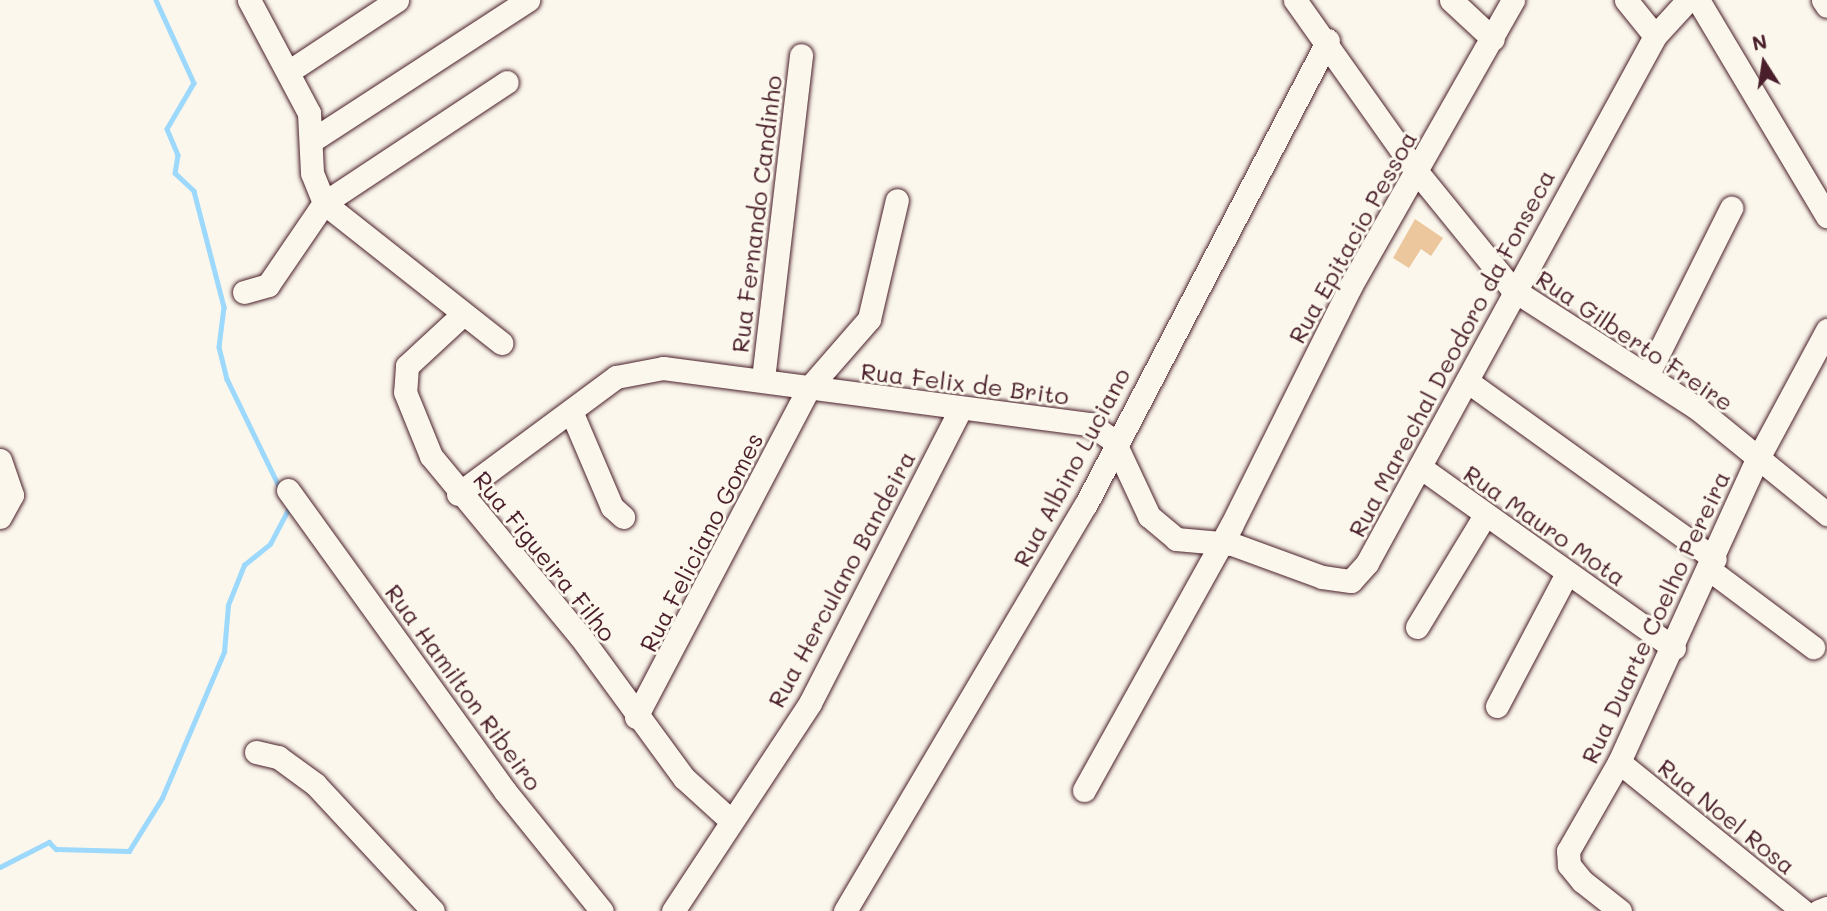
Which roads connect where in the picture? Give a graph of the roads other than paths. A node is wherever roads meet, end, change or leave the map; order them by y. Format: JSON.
{"nodes":[{"id":1,"x":249,"y":0,"type":"edge"},
{"id":2,"x":528,"y":0,"type":"edge"},
{"id":3,"x":1295,"y":0,"type":"edge"},
{"id":4,"x":1451,"y":0,"type":"edge"},
{"id":5,"x":1513,"y":0,"type":"edge"},
{"id":6,"x":1626,"y":0,"type":"edge"},
{"id":7,"x":1688,"y":0,"type":"edge"},
{"id":8,"x":1698,"y":0,"type":"edge"},
{"id":9,"x":1823,"y":0,"type":"edge"},
{"id":10,"x":383,"y":4,"type":"edge"},
{"id":11,"x":1827,"y":6,"type":"edge"},
{"id":12,"x":1655,"y":36,"type":"junction"},
{"id":13,"x":1493,"y":39,"type":"junction"},
{"id":14,"x":1328,"y":40,"type":"junction"},
{"id":15,"x":801,"y":55,"type":"dead end"},
{"id":16,"x":291,"y":70,"type":"junction"},
{"id":17,"x":507,"y":82,"type":"dead end"},
{"id":18,"x":312,"y":141,"type":"junction"},
{"id":19,"x":1417,"y":172,"type":"junction"},
{"id":20,"x":897,"y":200,"type":"dead end"},
{"id":21,"x":324,"y":203,"type":"junction"},
{"id":22,"x":1731,"y":208,"type":"dead end"},
{"id":23,"x":1827,"y":216,"type":"edge"},
{"id":24,"x":1512,"y":289,"type":"junction"},
{"id":25,"x":244,"y":292,"type":"dead end"},
{"id":26,"x":463,"y":315,"type":"junction"},
{"id":27,"x":1827,"y":330,"type":"edge"},
{"id":28,"x":501,"y":344,"type":"dead end"},
{"id":29,"x":1648,"y":374,"type":"junction"},
{"id":30,"x":763,"y":379,"type":"junction"},
{"id":31,"x":1467,"y":381,"type":"junction"},
{"id":32,"x":808,"y":389,"type":"junction"},
{"id":33,"x":960,"y":410,"type":"junction"},
{"id":34,"x":571,"y":411,"type":"junction"},
{"id":35,"x":1114,"y":441,"type":"junction"},
{"id":36,"x":0,"y":460,"type":"edge"},
{"id":37,"x":1756,"y":462,"type":"junction"},
{"id":38,"x":1420,"y":467,"type":"junction"},
{"id":39,"x":288,"y":490,"type":"dead end"},
{"id":40,"x":458,"y":494,"type":"junction"},
{"id":41,"x":1827,"y":514,"type":"edge"},
{"id":42,"x":1485,"y":515,"type":"junction"},
{"id":43,"x":0,"y":517,"type":"edge"},
{"id":44,"x":623,"y":517,"type":"dead end"},
{"id":45,"x":1226,"y":543,"type":"junction"},
{"id":46,"x":1713,"y":564,"type":"junction"},
{"id":47,"x":1567,"y":573,"type":"junction"},
{"id":48,"x":1417,"y":627,"type":"dead end"},
{"id":49,"x":1813,"y":647,"type":"dead end"},
{"id":50,"x":1674,"y":648,"type":"junction"},
{"id":51,"x":1497,"y":706,"type":"dead end"},
{"id":52,"x":636,"y":718,"type":"junction"},
{"id":53,"x":256,"y":752,"type":"dead end"},
{"id":54,"x":1619,"y":762,"type":"junction"},
{"id":55,"x":1084,"y":789,"type":"dead end"},
{"id":56,"x":729,"y":819,"type":"junction"},
{"id":57,"x":1827,"y":908,"type":"edge"},
{"id":58,"x":433,"y":911,"type":"edge"},
{"id":59,"x":602,"y":911,"type":"edge"},
{"id":60,"x":673,"y":911,"type":"edge"},
{"id":61,"x":845,"y":911,"type":"edge"},
{"id":62,"x":1620,"y":911,"type":"edge"},
{"id":63,"x":1802,"y":911,"type":"edge"},
{"id":64,"x":1819,"y":911,"type":"edge"}],
"edges":[{"from":1,"to":16,"type":"street"},
{"from":2,"to":18,"type":"street"},
{"from":3,"to":14,"type":"street","name":"Rua Gilberto Freire"},
{"from":4,"to":13,"type":"street"},
{"from":5,"to":13,"type":"street","name":"Rua Epitacio Pessoa"},
{"from":6,"to":12,"type":"street"},
{"from":7,"to":12,"type":"street","name":"Rua Marechal Deodoro da Fonseca"},
{"from":8,"to":23,"type":"street"},
{"from":9,"to":11,"type":"street"},
{"from":10,"to":16,"type":"street"},
{"from":12,"to":24,"type":"street","name":"Rua Marechal Deodoro da Fonseca"},
{"from":13,"to":19,"type":"street","name":"Rua Epitacio Pessoa"},
{"from":14,"to":19,"type":"street","name":"Rua Gilberto Freire"},
{"from":14,"to":35,"type":"street","name":"Rua Albino Luciano"},
{"from":15,"to":30,"type":"street","name":"Rua Fernando Candinho"},
{"from":16,"to":18,"type":"street"},
{"from":17,"to":21,"type":"street"},
{"from":18,"to":21,"type":"street"},
{"from":19,"to":24,"type":"street","name":"Rua Gilberto Freire"},
{"from":19,"to":45,"type":"street","name":"Rua Epitacio Pessoa"},
{"from":20,"to":32,"type":"street","name":"Rua Feliciano Gomes"},
{"from":21,"to":25,"type":"street"},
{"from":21,"to":26,"type":"street"},
{"from":22,"to":29,"type":"street"},
{"from":24,"to":29,"type":"street","name":"Rua Gilberto Freire"},
{"from":24,"to":31,"type":"street","name":"Rua Marechal Deodoro da Fonseca"},
{"from":26,"to":28,"type":"street"},
{"from":26,"to":40,"type":"street","name":"Rua Figueira Filho"},
{"from":27,"to":37,"type":"street","name":"Rua Duarte Coelho Pereira"},
{"from":29,"to":37,"type":"street","name":"Rua Gilberto Freire"},
{"from":30,"to":32,"type":"street","name":"Rua Felix de Brito"},
{"from":30,"to":34,"type":"street","name":"Rua Felix de Brito"},
{"from":31,"to":38,"type":"street","name":"Rua Marechal Deodoro da Fonseca"},
{"from":31,"to":46,"type":"street"},
{"from":32,"to":33,"type":"street","name":"Rua Felix de Brito"},
{"from":32,"to":52,"type":"street","name":"Rua Feliciano Gomes"},
{"from":33,"to":35,"type":"street","name":"Rua Felix de Brito"},
{"from":33,"to":56,"type":"street","name":"Rua Herculano Bandeira"},
{"from":34,"to":40,"type":"street","name":"Rua Felix de Brito"},
{"from":34,"to":44,"type":"street"},
{"from":35,"to":45,"type":"street"},
{"from":35,"to":61,"type":"street","name":"Rua Albino Luciano"},
{"from":36,"to":43,"type":"street"},
{"from":37,"to":41,"type":"street","name":"Rua Gilberto Freire"},
{"from":37,"to":46,"type":"street","name":"Rua Duarte Coelho Pereira"},
{"from":38,"to":42,"type":"street","name":"Rua Mauro Mota"},
{"from":38,"to":45,"type":"street","name":"Rua Marechal Deodoro da Fonseca"},
{"from":39,"to":59,"type":"street","name":"Rua Hamilton Ribeiro"},
{"from":40,"to":52,"type":"street","name":"Rua Figueira Filho"},
{"from":42,"to":47,"type":"street","name":"Rua Mauro Mota"},
{"from":42,"to":48,"type":"street"},
{"from":45,"to":55,"type":"street"},
{"from":46,"to":49,"type":"street"},
{"from":46,"to":50,"type":"street","name":"Rua Duarte Coelho Pereira"},
{"from":47,"to":50,"type":"street","name":"Rua Mauro Mota"},
{"from":47,"to":51,"type":"street"},
{"from":50,"to":54,"type":"street","name":"Rua Duarte Coelho Pereira"},
{"from":52,"to":56,"type":"street","name":"Rua Figueira Filho"},
{"from":53,"to":58,"type":"street"},
{"from":54,"to":62,"type":"street","name":"Rua Duarte Coelho Pereira"},
{"from":54,"to":63,"type":"street","name":"Rua Noel Rosa"},
{"from":56,"to":60,"type":"street","name":"Rua Herculano Bandeira"},
{"from":57,"to":64,"type":"street"}]}
